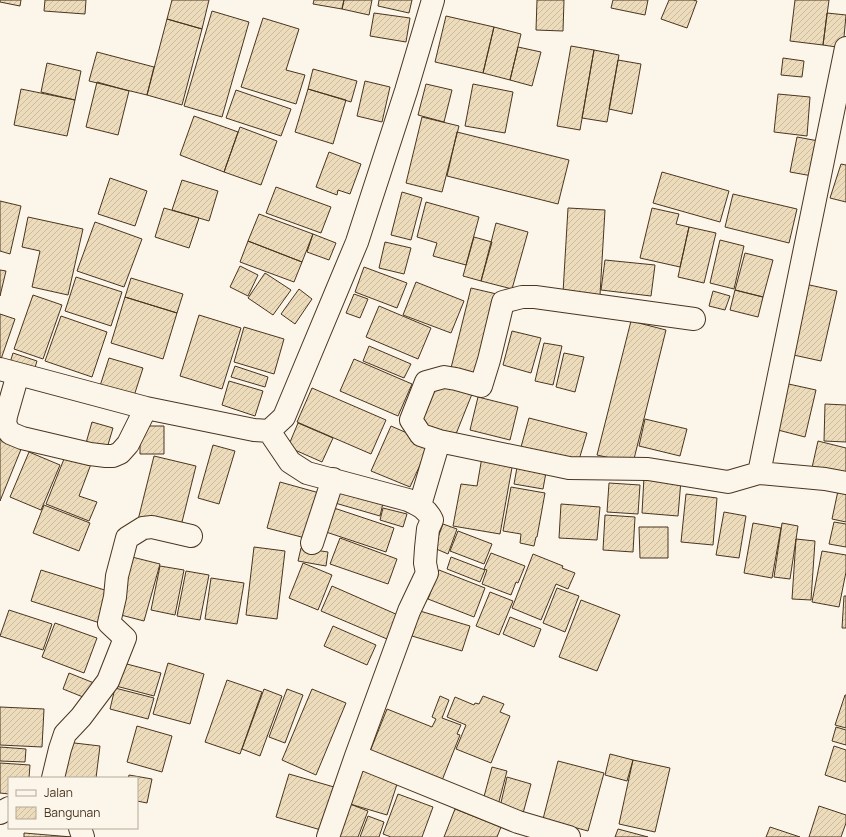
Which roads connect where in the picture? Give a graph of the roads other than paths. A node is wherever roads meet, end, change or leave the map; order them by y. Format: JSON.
{"nodes":[{"id":1,"x":433,"y":0,"type":"edge"},
{"id":2,"x":846,"y":48,"type":"edge"},
{"id":3,"x":694,"y":320,"type":"dead end"},
{"id":4,"x":9,"y":372,"type":"edge"},
{"id":5,"x":146,"y":408,"type":"junction"},
{"id":6,"x":269,"y":431,"type":"junction"},
{"id":7,"x":438,"y":441,"type":"junction"},
{"id":8,"x":759,"y":473,"type":"junction"},
{"id":9,"x":333,"y":479,"type":"junction"},
{"id":10,"x":846,"y":483,"type":"edge"},
{"id":11,"x":420,"y":505,"type":"junction"},
{"id":12,"x":191,"y":536,"type":"dead end"},
{"id":13,"x":312,"y":543,"type":"dead end"},
{"id":14,"x":356,"y":756,"type":"junction"},
{"id":15,"x":53,"y":777,"type":"edge"},
{"id":16,"x":516,"y":829,"type":"edge"},
{"id":17,"x":328,"y":837,"type":"edge"},
{"id":18,"x":568,"y":837,"type":"edge"}],
"edges":[{"from":1,"to":6,"type":"street"},
{"from":2,"to":8,"type":"street"},
{"from":3,"to":7,"type":"street"},
{"from":4,"to":5,"type":"street"},
{"from":4,"to":5,"type":"street"},
{"from":5,"to":6,"type":"street"},
{"from":6,"to":9,"type":"street"},
{"from":7,"to":8,"type":"street"},
{"from":7,"to":11,"type":"street"},
{"from":8,"to":10,"type":"street"},
{"from":9,"to":11,"type":"street"},
{"from":9,"to":13,"type":"street"},
{"from":11,"to":14,"type":"street"},
{"from":12,"to":15,"type":"street"},
{"from":14,"to":16,"type":"street"},
{"from":14,"to":17,"type":"street"},
{"from":16,"to":18,"type":"street"}]}
